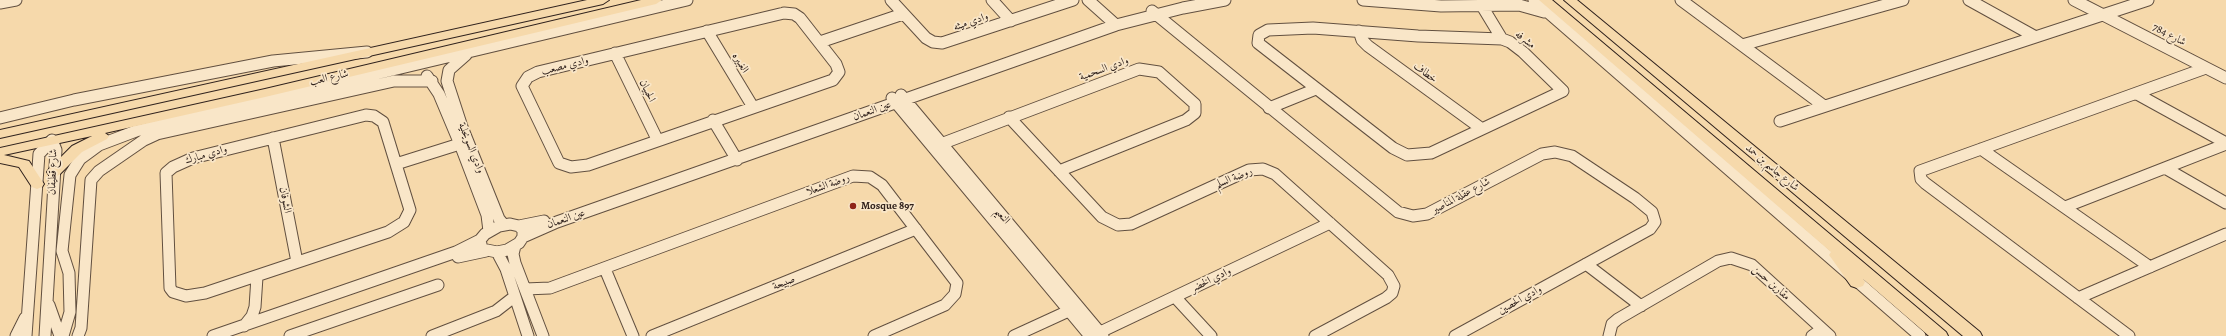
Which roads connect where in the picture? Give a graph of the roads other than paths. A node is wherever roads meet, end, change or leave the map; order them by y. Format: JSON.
{"nodes":[{"id":1,"x":16,"y":0,"type":"edge"},
{"id":2,"x":603,"y":0,"type":"edge"},
{"id":3,"x":657,"y":0,"type":"edge"},
{"id":4,"x":688,"y":0,"type":"edge"},
{"id":5,"x":891,"y":0,"type":"edge"},
{"id":6,"x":992,"y":0,"type":"edge"},
{"id":7,"x":1073,"y":0,"type":"edge"},
{"id":8,"x":1088,"y":0,"type":"edge"},
{"id":9,"x":1198,"y":0,"type":"edge"},
{"id":10,"x":1225,"y":0,"type":"edge"},
{"id":11,"x":1364,"y":0,"type":"edge"},
{"id":12,"x":1409,"y":0,"type":"edge"},
{"id":13,"x":1524,"y":0,"type":"edge"},
{"id":14,"x":1534,"y":0,"type":"edge"},
{"id":15,"x":1545,"y":0,"type":"edge"},
{"id":16,"x":1570,"y":0,"type":"edge"},
{"id":17,"x":1683,"y":0,"type":"edge"},
{"id":18,"x":1903,"y":0,"type":"edge"},
{"id":19,"x":1969,"y":0,"type":"edge"},
{"id":20,"x":2074,"y":0,"type":"edge"},
{"id":21,"x":2148,"y":0,"type":"edge"},
{"id":22,"x":0,"y":3,"type":"edge"},
{"id":23,"x":1484,"y":3,"type":"edge"},
{"id":24,"x":1514,"y":5,"type":"junction"},
{"id":25,"x":1154,"y":12,"type":"junction"},
{"id":26,"x":903,"y":14,"type":"junction"},
{"id":27,"x":2102,"y":14,"type":"junction"},
{"id":28,"x":1554,"y":18,"type":"junction"},
{"id":29,"x":1012,"y":21,"type":"junction"},
{"id":30,"x":1114,"y":23,"type":"junction"},
{"id":31,"x":578,"y":27,"type":"junction"},
{"id":32,"x":708,"y":31,"type":"junction"},
{"id":33,"x":1358,"y":31,"type":"junction"},
{"id":34,"x":1574,"y":35,"type":"junction"},
{"id":35,"x":2034,"y":36,"type":"junction"},
{"id":36,"x":1502,"y":39,"type":"junction"},
{"id":37,"x":820,"y":42,"type":"junction"},
{"id":38,"x":1742,"y":45,"type":"junction"},
{"id":39,"x":475,"y":51,"type":"junction"},
{"id":40,"x":370,"y":52,"type":"junction"},
{"id":41,"x":615,"y":53,"type":"junction"},
{"id":42,"x":300,"y":67,"type":"junction"},
{"id":43,"x":2206,"y":68,"type":"junction"},
{"id":44,"x":449,"y":70,"type":"junction"},
{"id":45,"x":389,"y":71,"type":"junction"},
{"id":46,"x":1631,"y":72,"type":"junction"},
{"id":47,"x":2226,"y":78,"type":"edge"},
{"id":48,"x":430,"y":79,"type":"junction"},
{"id":49,"x":331,"y":84,"type":"junction"},
{"id":50,"x":1316,"y":89,"type":"junction"},
{"id":51,"x":265,"y":93,"type":"junction"},
{"id":52,"x":2137,"y":94,"type":"junction"},
{"id":53,"x":293,"y":98,"type":"junction"},
{"id":54,"x":898,"y":99,"type":"junction"},
{"id":55,"x":752,"y":106,"type":"junction"},
{"id":56,"x":1824,"y":106,"type":"junction"},
{"id":57,"x":1269,"y":108,"type":"junction"},
{"id":58,"x":1009,"y":117,"type":"junction"},
{"id":59,"x":0,"y":118,"type":"edge"},
{"id":60,"x":149,"y":119,"type":"junction"},
{"id":61,"x":713,"y":120,"type":"junction"},
{"id":62,"x":1780,"y":121,"type":"dead end"},
{"id":63,"x":30,"y":127,"type":"junction"},
{"id":64,"x":1482,"y":129,"type":"junction"},
{"id":65,"x":6,"y":132,"type":"edge"},
{"id":66,"x":272,"y":138,"type":"junction"},
{"id":67,"x":657,"y":139,"type":"junction"},
{"id":68,"x":52,"y":140,"type":"junction"},
{"id":69,"x":464,"y":142,"type":"junction"},
{"id":70,"x":0,"y":143,"type":"edge"},
{"id":71,"x":2226,"y":143,"type":"edge"},
{"id":72,"x":937,"y":145,"type":"junction"},
{"id":73,"x":95,"y":148,"type":"joint"},
{"id":74,"x":1981,"y":148,"type":"junction"},
{"id":75,"x":0,"y":152,"type":"edge"},
{"id":76,"x":735,"y":157,"type":"junction"},
{"id":77,"x":0,"y":160,"type":"edge"},
{"id":78,"x":396,"y":164,"type":"junction"},
{"id":79,"x":2165,"y":168,"type":"junction"},
{"id":80,"x":1059,"y":171,"type":"junction"},
{"id":81,"x":54,"y":172,"type":"junction"},
{"id":82,"x":37,"y":184,"type":"junction"},
{"id":83,"x":2226,"y":203,"type":"edge"},
{"id":84,"x":2065,"y":206,"type":"junction"},
{"id":85,"x":1806,"y":221,"type":"junction"},
{"id":86,"x":1330,"y":223,"type":"junction"},
{"id":87,"x":504,"y":225,"type":"junction"},
{"id":88,"x":916,"y":229,"type":"junction"},
{"id":89,"x":489,"y":231,"type":"junction"},
{"id":90,"x":2226,"y":234,"type":"edge"},
{"id":91,"x":519,"y":236,"type":"junction"},
{"id":92,"x":488,"y":248,"type":"junction"},
{"id":93,"x":297,"y":262,"type":"junction"},
{"id":94,"x":1586,"y":264,"type":"junction"},
{"id":95,"x":2150,"y":267,"type":"junction"},
{"id":96,"x":605,"y":269,"type":"junction"},
{"id":97,"x":257,"y":276,"type":"junction"},
{"id":98,"x":1856,"y":282,"type":"junction"},
{"id":99,"x":438,"y":284,"type":"dead end"},
{"id":100,"x":550,"y":288,"type":"junction"},
{"id":101,"x":525,"y":289,"type":"junction"},
{"id":102,"x":514,"y":297,"type":"junction"},
{"id":103,"x":1175,"y":297,"type":"junction"},
{"id":104,"x":2078,"y":298,"type":"junction"},
{"id":105,"x":47,"y":300,"type":"junction"},
{"id":106,"x":531,"y":304,"type":"junction"},
{"id":107,"x":1641,"y":306,"type":"junction"},
{"id":108,"x":255,"y":307,"type":"junction"},
{"id":109,"x":1074,"y":309,"type":"junction"},
{"id":110,"x":496,"y":311,"type":"junction"},
{"id":111,"x":518,"y":311,"type":"junction"},
{"id":112,"x":27,"y":314,"type":"junction"},
{"id":113,"x":271,"y":316,"type":"junction"},
{"id":114,"x":244,"y":326,"type":"junction"},
{"id":115,"x":1821,"y":334,"type":"edge"},
{"id":116,"x":1096,"y":335,"type":"edge"},
{"id":117,"x":1459,"y":335,"type":"edge"},
{"id":118,"x":16,"y":336,"type":"edge"},
{"id":119,"x":26,"y":336,"type":"edge"},
{"id":120,"x":45,"y":336,"type":"edge"},
{"id":121,"x":60,"y":336,"type":"edge"},
{"id":122,"x":63,"y":336,"type":"edge"},
{"id":123,"x":78,"y":336,"type":"edge"},
{"id":124,"x":213,"y":336,"type":"edge"},
{"id":125,"x":235,"y":336,"type":"edge"},
{"id":126,"x":290,"y":336,"type":"edge"},
{"id":127,"x":432,"y":336,"type":"edge"},
{"id":128,"x":528,"y":336,"type":"edge"},
{"id":129,"x":543,"y":336,"type":"edge"},
{"id":130,"x":633,"y":336,"type":"edge"},
{"id":131,"x":652,"y":336,"type":"edge"},
{"id":132,"x":874,"y":336,"type":"edge"},
{"id":133,"x":1014,"y":336,"type":"edge"},
{"id":134,"x":1211,"y":336,"type":"edge"},
{"id":135,"x":1315,"y":336,"type":"edge"},
{"id":136,"x":1609,"y":336,"type":"edge"},
{"id":137,"x":1920,"y":336,"type":"edge"},
{"id":138,"x":1940,"y":336,"type":"edge"},
{"id":139,"x":1974,"y":336,"type":"edge"},
{"id":140,"x":2129,"y":336,"type":"edge"}],
"edges":[{"from":1,"to":22,"type":"street"},
{"from":2,"to":40,"type":"main road","name":"شارع العب"},
{"from":3,"to":31,"type":"main road"},
{"from":3,"to":51,"type":"main road","name":"شارع العب"},
{"from":4,"to":31,"type":"street","name":"شارع العب"},
{"from":5,"to":26,"type":"street","name":"وادي ميثه"},
{"from":6,"to":29,"type":"street"},
{"from":7,"to":29,"type":"street","name":"وادي ميثه"},
{"from":8,"to":30,"type":"street"},
{"from":9,"to":25,"type":"street","name":"عين النعمان"},
{"from":10,"to":25,"type":"street","name":"عين النعمان"},
{"from":11,"to":23,"type":"street"},
{"from":12,"to":23,"type":"street"},
{"from":13,"to":24,"type":"street"},
{"from":14,"to":28,"type":"street"},
{"from":15,"to":46,"type":"main road","name":"شارع جاسم بن حمد"},
{"from":16,"to":139,"type":"main road","name":"شارع جاسم بن حمد"},
{"from":17,"to":38,"type":"street"},
{"from":18,"to":38,"type":"street"},
{"from":19,"to":35,"type":"street"},
{"from":20,"to":27,"type":"street","name":"شارع 784"},
{"from":21,"to":27,"type":"street"},
{"from":23,"to":24,"type":"street"},
{"from":23,"to":36,"type":"street"},
{"from":24,"to":28,"type":"street"},
{"from":25,"to":30,"type":"street","name":"عين النعمان"},
{"from":25,"to":57,"type":"street","name":"شارع عقلة المناصير"},
{"from":26,"to":29,"type":"street","name":"وادي ميثه"},
{"from":26,"to":37,"type":"street"},
{"from":27,"to":35,"type":"street"},
{"from":27,"to":43,"type":"street","name":"شارع 784"},
{"from":28,"to":34,"type":"street"},
{"from":30,"to":54,"type":"street","name":"عين النعمان"},
{"from":31,"to":39,"type":"street","name":"شارع العب"},
{"from":32,"to":37,"type":"street","name":"وادي مصعب"},
{"from":32,"to":41,"type":"street","name":"وادي مصعب"},
{"from":32,"to":55,"type":"street","name":"الغبيره"},
{"from":33,"to":36,"type":"street","name":"مشرفه"},
{"from":33,"to":50,"type":"street","name":"مشرفه"},
{"from":33,"to":64,"type":"street","name":"خطاف"},
{"from":34,"to":46,"type":"main road"},
{"from":34,"to":98,"type":"street"},
{"from":35,"to":56,"type":"street"},
{"from":36,"to":64,"type":"street","name":"مشرفه"},
{"from":37,"to":55,"type":"street","name":"وادي مصعب"},
{"from":38,"to":56,"type":"street"},
{"from":39,"to":44,"type":"street"},
{"from":39,"to":45,"type":"street","name":"شارع العب"},
{"from":40,"to":42,"type":"main road","name":"شارع العب"},
{"from":40,"to":59,"type":"street","name":"شارع العب"},
{"from":41,"to":67,"type":"street","name":"الحبيان"},
{"from":41,"to":67,"type":"street","name":"وادي مصعب"},
{"from":42,"to":63,"type":"main road","name":"شارع العب"},
{"from":42,"to":68,"type":"main road"},
{"from":43,"to":47,"type":"street","name":"شارع 784"},
{"from":43,"to":52,"type":"street"},
{"from":44,"to":48,"type":"street"},
{"from":44,"to":69,"type":"street","name":"وادي السويحلية"},
{"from":45,"to":48,"type":"street"},
{"from":45,"to":49,"type":"street","name":"شارع العب"},
{"from":46,"to":85,"type":"main road","name":"شارع جاسم بن حمد"},
{"from":48,"to":53,"type":"street"},
{"from":48,"to":69,"type":"street","name":"وادي السويحلية"},
{"from":49,"to":51,"type":"main road"},
{"from":49,"to":53,"type":"street","name":"شارع العب"},
{"from":50,"to":57,"type":"street"},
{"from":50,"to":64,"type":"street","name":"مشرفه"},
{"from":51,"to":60,"type":"main road","name":"شارع العب"},
{"from":52,"to":71,"type":"street"},
{"from":52,"to":74,"type":"street"},
{"from":53,"to":73,"type":"street","name":"شارع العب"},
{"from":53,"to":123,"type":"street"},
{"from":54,"to":72,"type":"street","name":"النعيم"},
{"from":54,"to":76,"type":"street","name":"عين النعمان"},
{"from":55,"to":61,"type":"street","name":"وادي مصعب"},
{"from":56,"to":62,"type":"street"},
{"from":57,"to":94,"type":"street","name":"شارع عقلة المناصير"},
{"from":58,"to":72,"type":"street","name":"وادي السحمية"},
{"from":58,"to":80,"type":"street","name":"روضة السلم"},
{"from":58,"to":80,"type":"street","name":"وادي السحمية"},
{"from":60,"to":68,"type":"main road","name":"شارع العب"},
{"from":60,"to":81,"type":"main road"},
{"from":61,"to":67,"type":"street","name":"وادي مصعب"},
{"from":61,"to":76,"type":"street"},
{"from":63,"to":65,"type":"main road","name":"شارع العب"},
{"from":63,"to":68,"type":"main road"},
{"from":65,"to":70,"type":"main road"},
{"from":66,"to":78,"type":"street","name":"وادي مبارك"},
{"from":66,"to":93,"type":"street","name":"الشوفان"},
{"from":66,"to":97,"type":"street","name":"وادي مبارك"},
{"from":68,"to":75,"type":"main road","name":"شارع العب"},
{"from":68,"to":81,"type":"street","name":"شارع قطيفان"},
{"from":68,"to":82,"type":"street","name":"شارع قطيفان"},
{"from":69,"to":78,"type":"street"},
{"from":69,"to":87,"type":"street","name":"وادي السويحلية"},
{"from":69,"to":89,"type":"street","name":"وادي السويحلية"},
{"from":71,"to":79,"type":"street"},
{"from":72,"to":109,"type":"street","name":"النعيم"},
{"from":73,"to":122,"type":"street","name":"شارع قطيفان"},
{"from":74,"to":84,"type":"street"},
{"from":74,"to":104,"type":"street"},
{"from":76,"to":91,"type":"street","name":"عين النعمان"},
{"from":77,"to":82,"type":"main road"},
{"from":78,"to":93,"type":"street","name":"وادي مبارك"},
{"from":79,"to":83,"type":"street"},
{"from":79,"to":84,"type":"street"},
{"from":80,"to":86,"type":"street","name":"روضة السلم"},
{"from":81,"to":105,"type":"street","name":"شارع قطيفان"},
{"from":82,"to":112,"type":"street","name":"شارع قطيفان"},
{"from":84,"to":95,"type":"street"},
{"from":85,"to":98,"type":"main road"},
{"from":85,"to":138,"type":"main road","name":"شارع جاسم بن حمد"},
{"from":86,"to":103,"type":"street","name":"وادي الخضر"},
{"from":86,"to":135,"type":"street","name":"روضة السلم"},
{"from":87,"to":89,"type":"street"},
{"from":87,"to":91,"type":"street"},
{"from":88,"to":96,"type":"street","name":"روضة الشعلا"},
{"from":88,"to":131,"type":"street","name":"صبيحة"},
{"from":88,"to":132,"type":"street","name":"روضة الشعلا"},
{"from":89,"to":92,"type":"street"},
{"from":90,"to":95,"type":"street"},
{"from":91,"to":92,"type":"street","name":"عين النعمان"},
{"from":91,"to":101,"type":"street"},
{"from":92,"to":102,"type":"street"},
{"from":92,"to":113,"type":"street"},
{"from":92,"to":125,"type":"street"},
{"from":93,"to":97,"type":"street","name":"وادي مبارك"},
{"from":94,"to":107,"type":"street"},
{"from":94,"to":117,"type":"street","name":"وادي الحصين"},
{"from":95,"to":104,"type":"street"},
{"from":96,"to":100,"type":"street","name":"روضة الشعلا"},
{"from":96,"to":130,"type":"street"},
{"from":97,"to":108,"type":"street"},
{"from":98,"to":137,"type":"street"},
{"from":99,"to":126,"type":"street"},
{"from":100,"to":101,"type":"street","name":"روضة الشعلا"},
{"from":100,"to":106,"type":"street","name":"روضة الشعلا"},
{"from":101,"to":106,"type":"street"},
{"from":102,"to":110,"type":"street"},
{"from":102,"to":111,"type":"street"},
{"from":103,"to":116,"type":"street","name":"وادي الخضر"},
{"from":103,"to":134,"type":"street"},
{"from":104,"to":140,"type":"street"},
{"from":105,"to":120,"type":"street","name":"شارع قطيفان"},
{"from":105,"to":121,"type":"street"},
{"from":106,"to":129,"type":"street"},
{"from":107,"to":115,"type":"street","name":"مقارين حسن"},
{"from":107,"to":136,"type":"street","name":"مقارين حسن"},
{"from":108,"to":113,"type":"street"},
{"from":108,"to":114,"type":"street"},
{"from":109,"to":116,"type":"street","name":"النعيم"},
{"from":109,"to":133,"type":"street"},
{"from":110,"to":111,"type":"street"},
{"from":110,"to":127,"type":"street"},
{"from":111,"to":128,"type":"street"},
{"from":112,"to":118,"type":"street","name":"شارع قطيفان"},
{"from":112,"to":119,"type":"street","name":"شارع قطيفان"},
{"from":113,"to":114,"type":"street"},
{"from":114,"to":124,"type":"street"}]}
